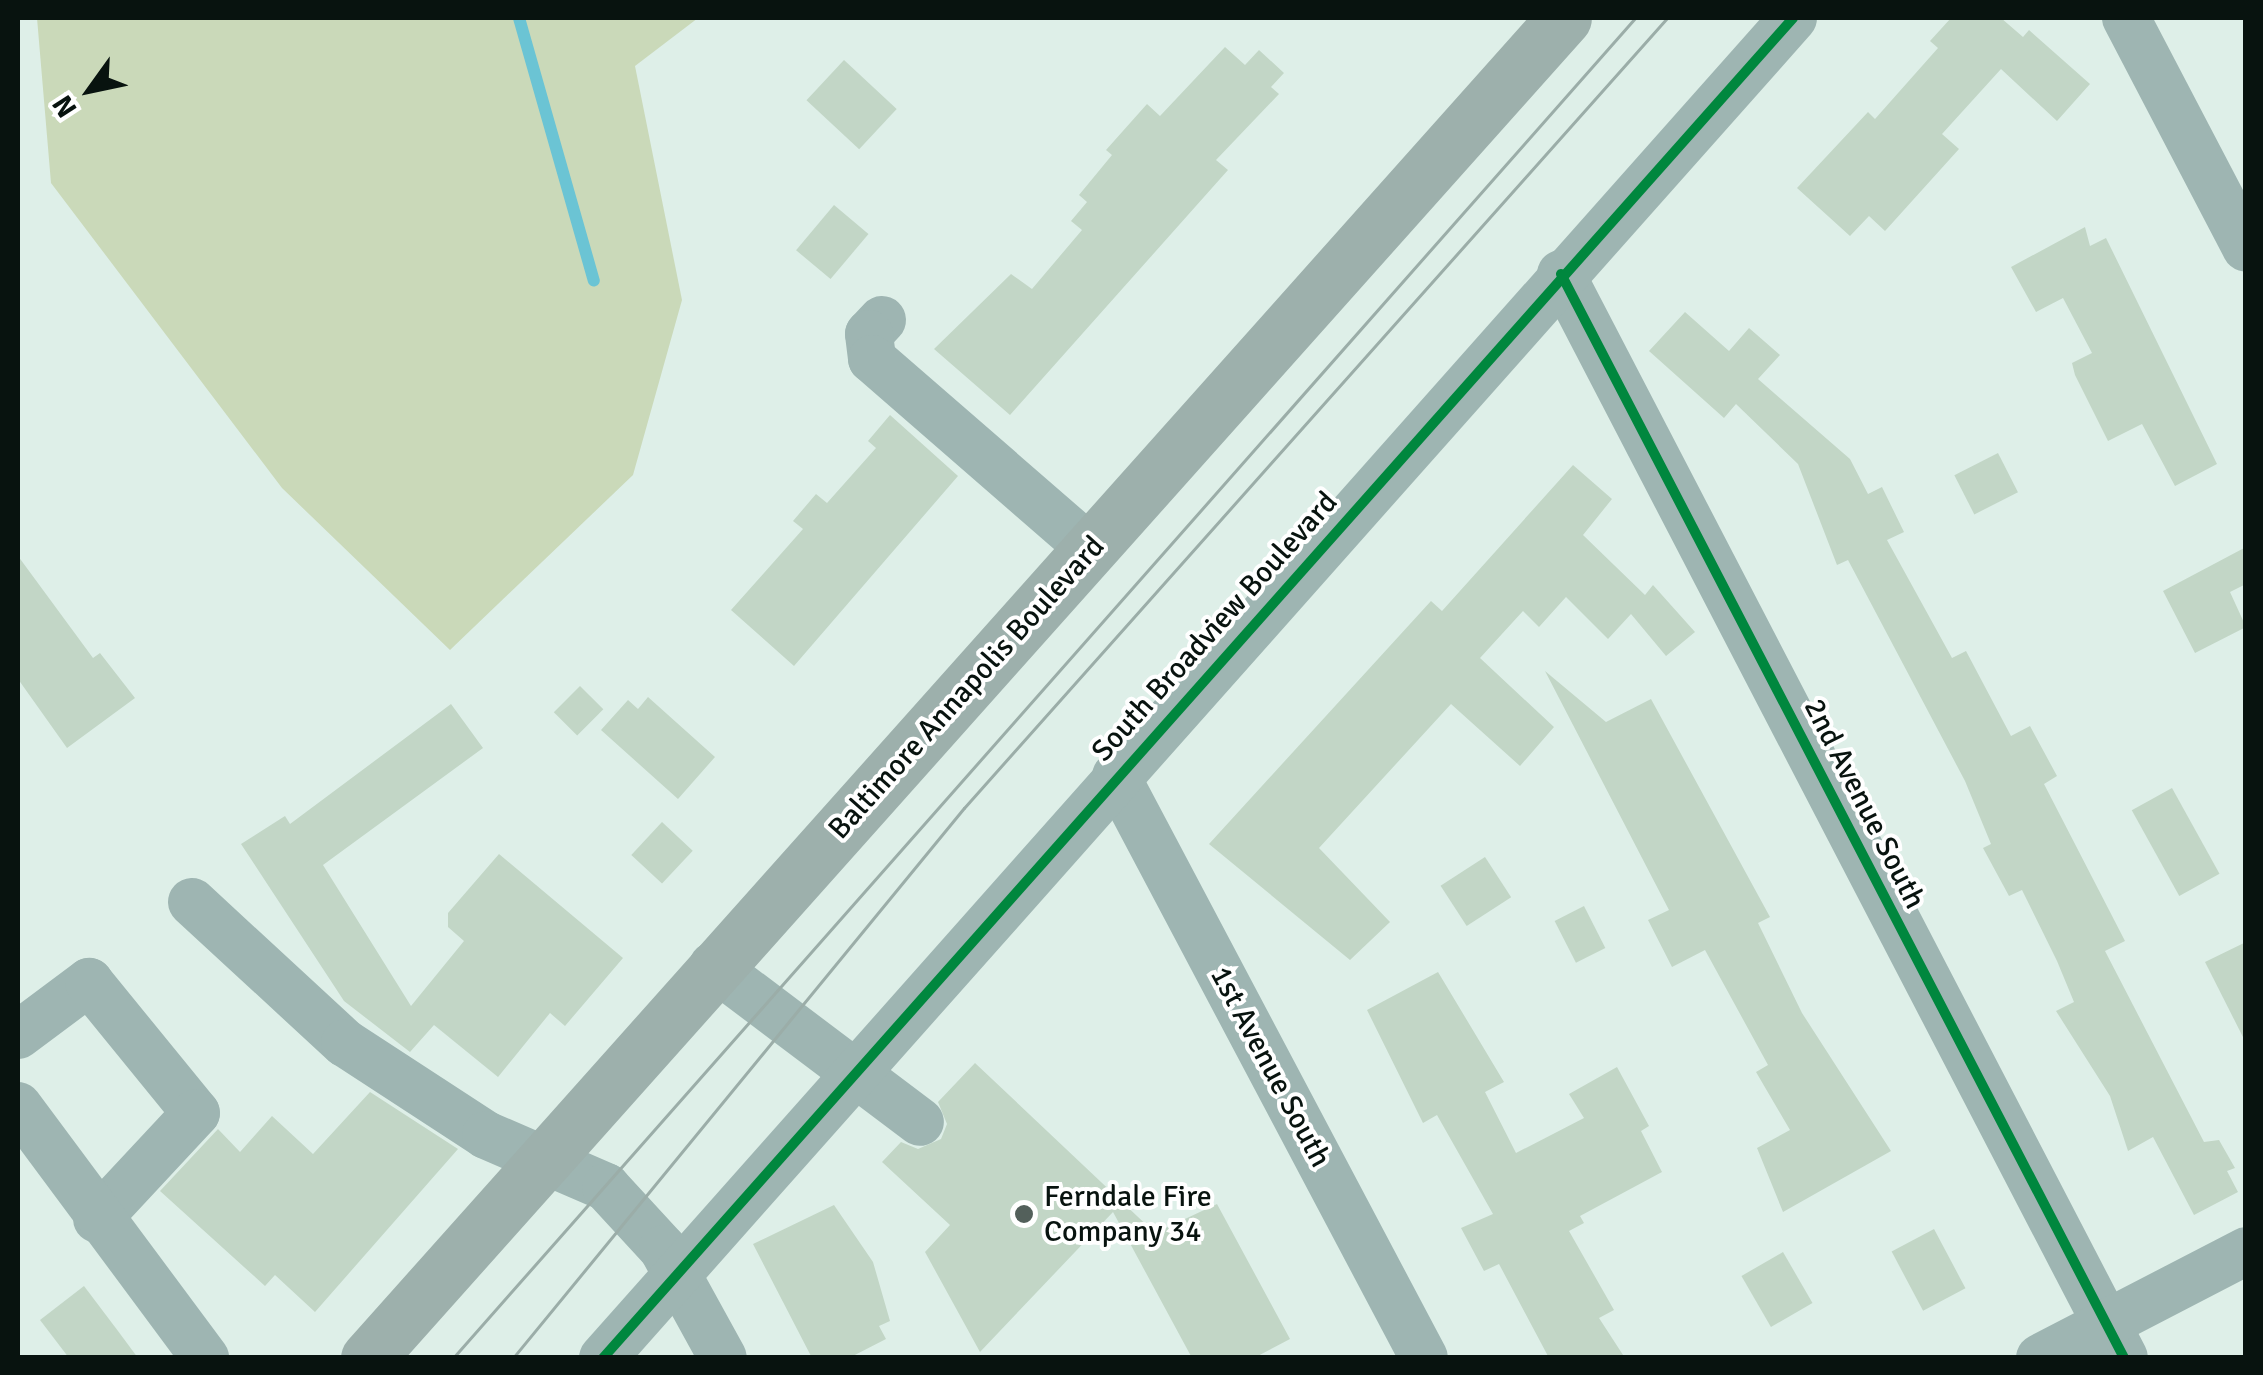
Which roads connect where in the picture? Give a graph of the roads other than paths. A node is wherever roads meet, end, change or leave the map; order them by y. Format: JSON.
{"nodes":[{"id":1,"x":1564,"y":18,"type":"edge"},
{"id":2,"x":1793,"y":18,"type":"edge"},
{"id":3,"x":2126,"y":18,"type":"edge"},
{"id":4,"x":2246,"y":248,"type":"edge"},
{"id":5,"x":1560,"y":274,"type":"junction"},
{"id":6,"x":882,"y":320,"type":"dead end"},
{"id":7,"x":1092,"y":550,"type":"junction"},
{"id":8,"x":1116,"y":776,"type":"junction"},
{"id":9,"x":192,"y":902,"type":"dead end"},
{"id":10,"x":713,"y":966,"type":"junction"},
{"id":11,"x":18,"y":1035,"type":"edge"},
{"id":12,"x":848,"y":1073,"type":"junction"},
{"id":13,"x":920,"y":1122,"type":"dead end"},
{"id":14,"x":24,"y":1130,"type":"edge"},
{"id":15,"x":544,"y":1154,"type":"junction"},
{"id":16,"x":97,"y":1218,"type":"junction"},
{"id":17,"x":2246,"y":1251,"type":"edge"},
{"id":18,"x":676,"y":1270,"type":"junction"},
{"id":19,"x":2115,"y":1340,"type":"edge"},
{"id":20,"x":206,"y":1358,"type":"edge"},
{"id":21,"x":368,"y":1358,"type":"edge"},
{"id":22,"x":603,"y":1358,"type":"edge"},
{"id":23,"x":723,"y":1358,"type":"edge"},
{"id":24,"x":1424,"y":1358,"type":"edge"},
{"id":25,"x":2040,"y":1358,"type":"edge"}],
"edges":[{"from":1,"to":7,"type":"main road","name":"Baltimore Annapolis Boulevard"},
{"from":2,"to":5,"type":"street","name":"South Broadview Boulevard"},
{"from":3,"to":4,"type":"street"},
{"from":5,"to":8,"type":"street","name":"South Broadview Boulevard"},
{"from":5,"to":19,"type":"street","name":"2nd Avenue South"},
{"from":6,"to":7,"type":"street"},
{"from":7,"to":10,"type":"main road","name":"Baltimore Annapolis Boulevard"},
{"from":8,"to":12,"type":"street","name":"South Broadview Boulevard"},
{"from":8,"to":24,"type":"street","name":"1st Avenue South"},
{"from":9,"to":15,"type":"street"},
{"from":10,"to":12,"type":"street"},
{"from":10,"to":15,"type":"main road","name":"Baltimore Annapolis Boulevard"},
{"from":11,"to":16,"type":"street"},
{"from":12,"to":13,"type":"street"},
{"from":12,"to":18,"type":"street","name":"South Broadview Boulevard"},
{"from":14,"to":16,"type":"street"},
{"from":15,"to":18,"type":"street"},
{"from":15,"to":21,"type":"main road","name":"Baltimore Annapolis Boulevard"},
{"from":16,"to":20,"type":"street"},
{"from":17,"to":19,"type":"street"},
{"from":18,"to":22,"type":"street","name":"South Broadview Boulevard"},
{"from":18,"to":23,"type":"street"},
{"from":19,"to":25,"type":"street"}]}
